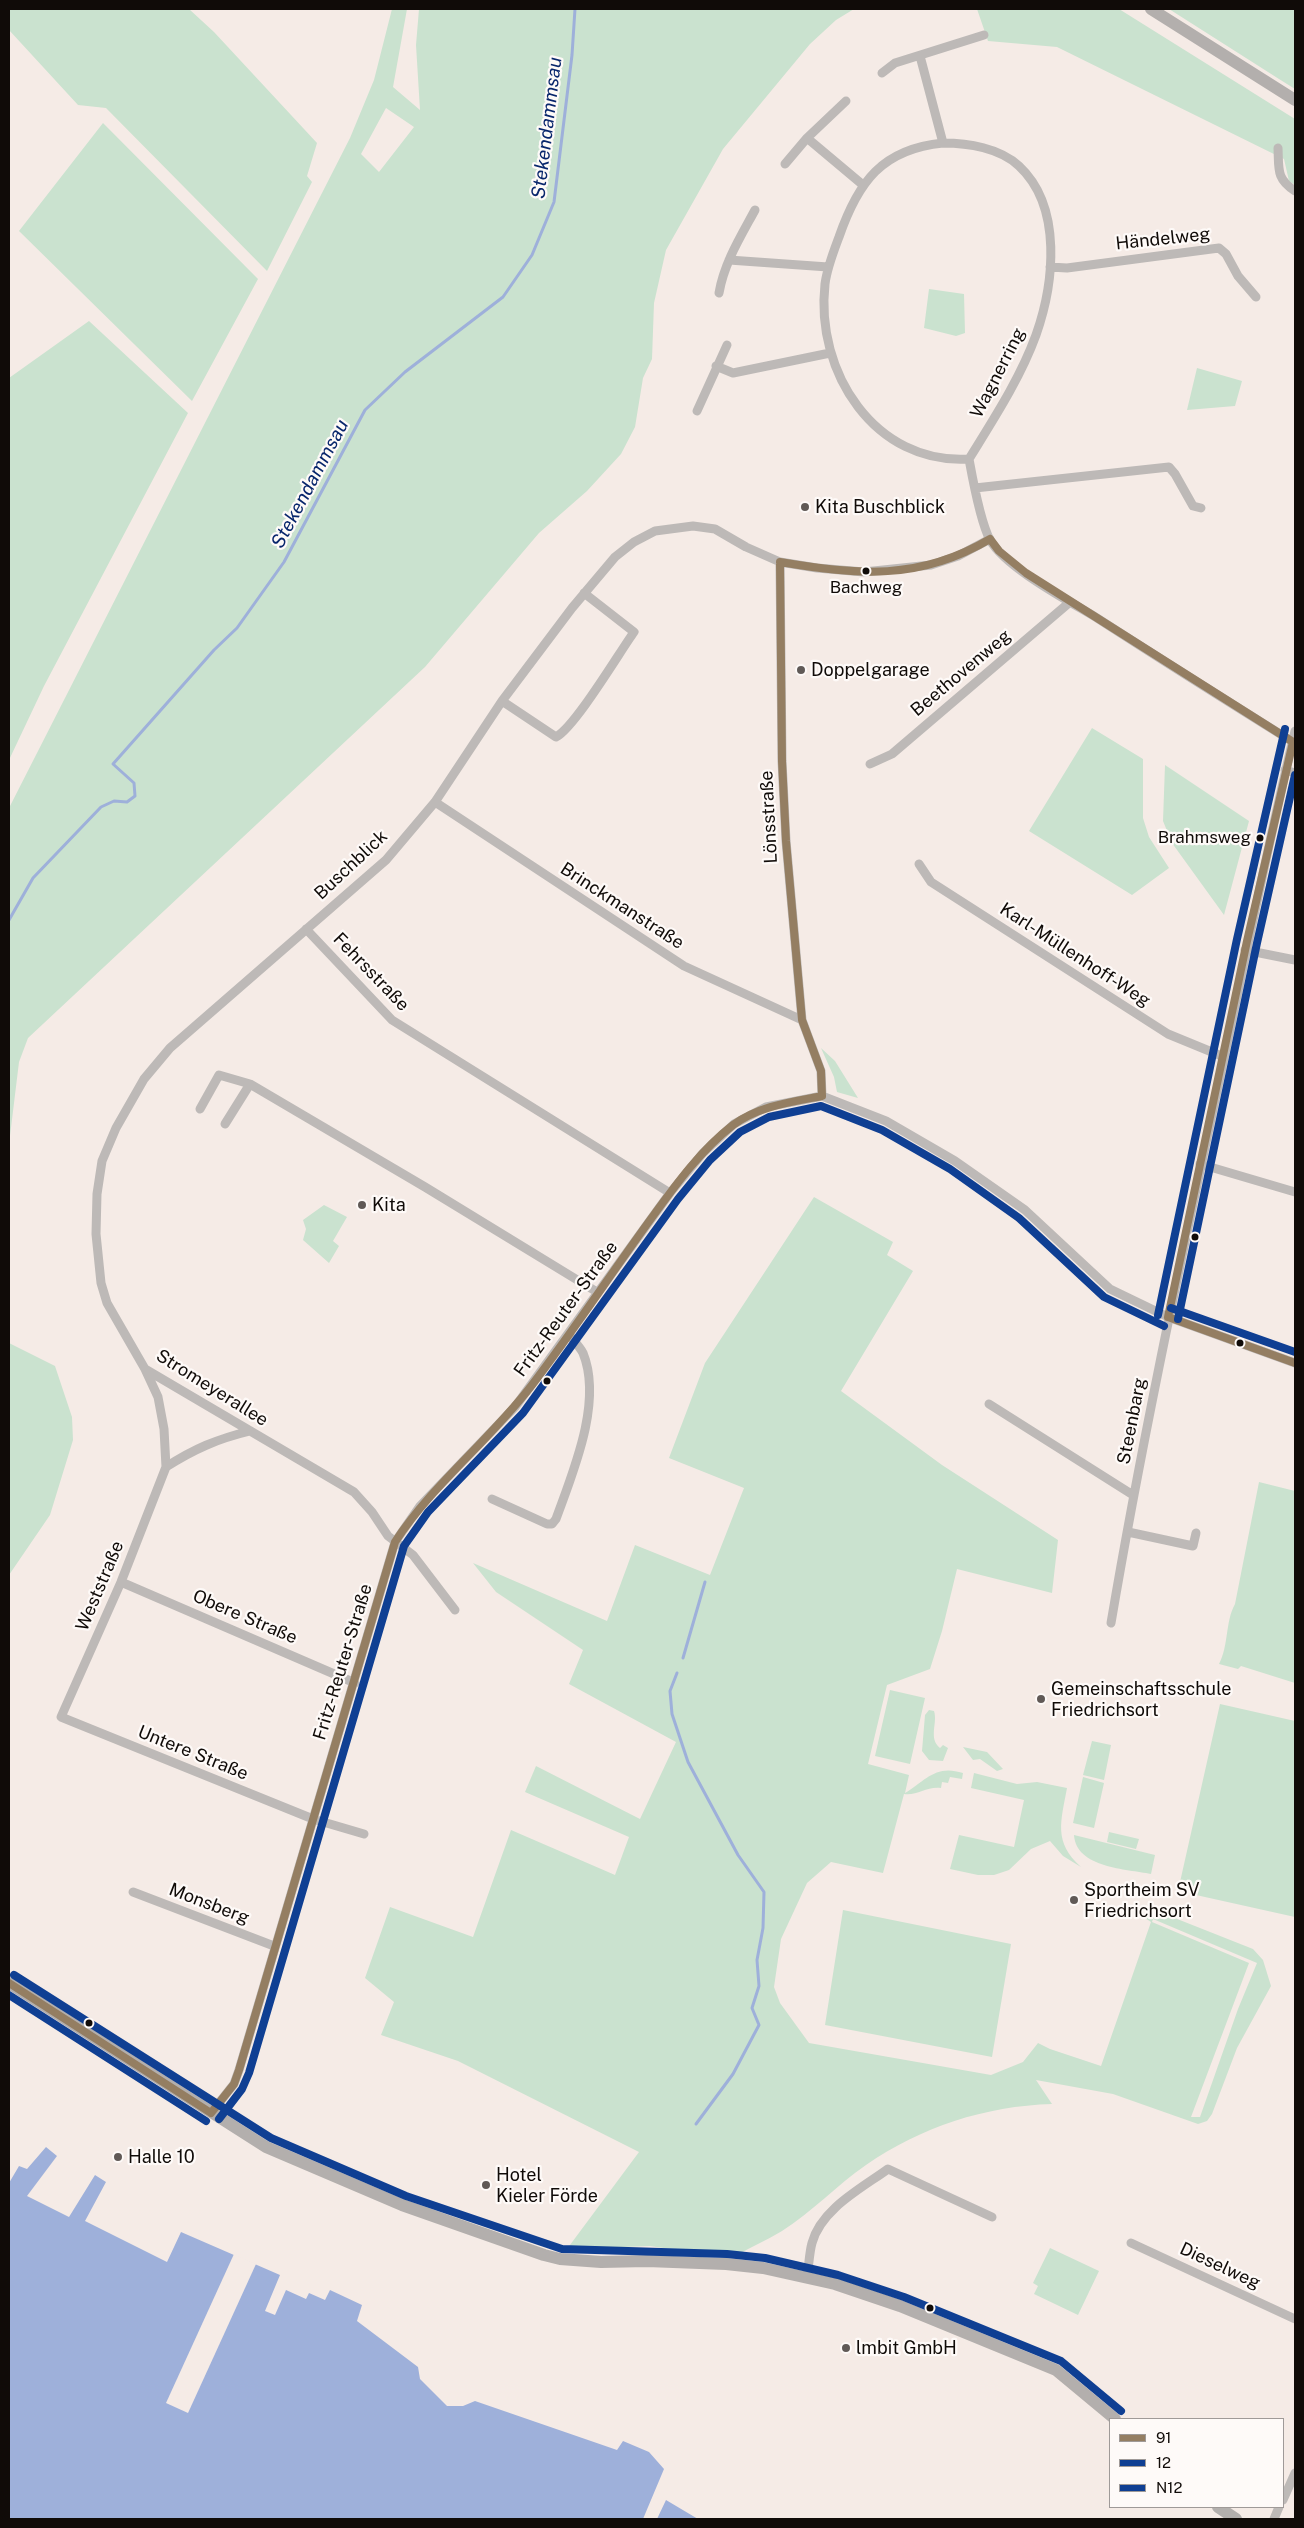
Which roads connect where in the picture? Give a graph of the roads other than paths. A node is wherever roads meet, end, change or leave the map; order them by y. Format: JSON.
{"nodes":[{"id":1,"x":1151,"y":9,"type":"edge"},
{"id":2,"x":984,"y":35,"type":"dead end"},
{"id":3,"x":920,"y":56,"type":"junction"},
{"id":4,"x":882,"y":73,"type":"dead end"},
{"id":5,"x":1295,"y":100,"type":"edge"},
{"id":6,"x":846,"y":101,"type":"dead end"},
{"id":7,"x":807,"y":138,"type":"junction"},
{"id":8,"x":943,"y":142,"type":"junction"},
{"id":9,"x":1278,"y":148,"type":"dead end"},
{"id":10,"x":785,"y":164,"type":"dead end"},
{"id":11,"x":863,"y":185,"type":"junction"},
{"id":12,"x":1295,"y":191,"type":"edge"},
{"id":13,"x":755,"y":210,"type":"dead end"},
{"id":14,"x":729,"y":260,"type":"junction"},
{"id":15,"x":828,"y":266,"type":"junction"},
{"id":16,"x":1050,"y":267,"type":"junction"},
{"id":17,"x":719,"y":293,"type":"dead end"},
{"id":18,"x":1256,"y":297,"type":"dead end"},
{"id":19,"x":727,"y":345,"type":"dead end"},
{"id":20,"x":830,"y":353,"type":"junction"},
{"id":21,"x":716,"y":366,"type":"junction"},
{"id":22,"x":697,"y":411,"type":"dead end"},
{"id":23,"x":969,"y":459,"type":"junction"},
{"id":24,"x":975,"y":488,"type":"junction"},
{"id":25,"x":1200,"y":508,"type":"dead end"},
{"id":26,"x":990,"y":540,"type":"junction"},
{"id":27,"x":780,"y":562,"type":"junction"},
{"id":28,"x":584,"y":593,"type":"junction"},
{"id":29,"x":1070,"y":602,"type":"junction"},
{"id":30,"x":502,"y":701,"type":"junction"},
{"id":31,"x":1295,"y":731,"type":"edge"},
{"id":32,"x":1292,"y":742,"type":"junction"},
{"id":33,"x":870,"y":764,"type":"dead end"},
{"id":34,"x":1285,"y":770,"type":"junction"},
{"id":35,"x":1295,"y":773,"type":"edge"},
{"id":36,"x":435,"y":802,"type":"junction"},
{"id":37,"x":919,"y":864,"type":"dead end"},
{"id":38,"x":306,"y":929,"type":"junction"},
{"id":39,"x":1245,"y":950,"type":"junction"},
{"id":40,"x":1295,"y":960,"type":"edge"},
{"id":41,"x":802,"y":1020,"type":"junction"},
{"id":42,"x":194,"y":1028,"type":"joint"},
{"id":43,"x":1224,"y":1057,"type":"junction"},
{"id":44,"x":250,"y":1084,"type":"junction"},
{"id":45,"x":822,"y":1096,"type":"junction"},
{"id":46,"x":200,"y":1109,"type":"dead end"},
{"id":47,"x":225,"y":1124,"type":"dead end"},
{"id":48,"x":1200,"y":1164,"type":"junction"},
{"id":49,"x":1295,"y":1192,"type":"edge"},
{"id":50,"x":670,"y":1193,"type":"junction"},
{"id":51,"x":597,"y":1292,"type":"junction"},
{"id":52,"x":1168,"y":1317,"type":"junction"},
{"id":53,"x":569,"y":1335,"type":"junction"},
{"id":54,"x":1295,"y":1363,"type":"edge"},
{"id":55,"x":145,"y":1369,"type":"junction"},
{"id":56,"x":989,"y":1404,"type":"dead end"},
{"id":57,"x":250,"y":1431,"type":"junction"},
{"id":58,"x":166,"y":1467,"type":"junction"},
{"id":59,"x":1133,"y":1495,"type":"junction"},
{"id":60,"x":492,"y":1499,"type":"dead end"},
{"id":61,"x":1128,"y":1532,"type":"junction"},
{"id":62,"x":1196,"y":1533,"type":"dead end"},
{"id":63,"x":395,"y":1542,"type":"junction"},
{"id":64,"x":122,"y":1582,"type":"junction"},
{"id":65,"x":454,"y":1610,"type":"dead end"},
{"id":66,"x":1111,"y":1623,"type":"dead end"},
{"id":67,"x":355,"y":1683,"type":"junction"},
{"id":68,"x":61,"y":1717,"type":"joint"},
{"id":69,"x":313,"y":1819,"type":"junction"},
{"id":70,"x":364,"y":1834,"type":"dead end"},
{"id":71,"x":133,"y":1892,"type":"dead end"},
{"id":72,"x":274,"y":1946,"type":"junction"},
{"id":73,"x":9,"y":1983,"type":"edge"},
{"id":74,"x":211,"y":2112,"type":"junction"},
{"id":75,"x":992,"y":2217,"type":"dead end"},
{"id":76,"x":1131,"y":2243,"type":"dead end"},
{"id":77,"x":807,"y":2277,"type":"junction"},
{"id":78,"x":1295,"y":2319,"type":"edge"},
{"id":79,"x":1114,"y":2418,"type":"edge"},
{"id":80,"x":1295,"y":2473,"type":"edge"},
{"id":81,"x":1284,"y":2498,"type":"edge"},
{"id":82,"x":1220,"y":2508,"type":"edge"},
{"id":83,"x":1236,"y":2519,"type":"edge"}],
"edges":[{"from":1,"to":5,"type":"street"},
{"from":2,"to":3,"type":"street"},
{"from":3,"to":4,"type":"street"},
{"from":3,"to":8,"type":"street"},
{"from":6,"to":7,"type":"street"},
{"from":7,"to":10,"type":"street"},
{"from":7,"to":11,"type":"street"},
{"from":8,"to":11,"type":"street","name":"Wagnerring"},
{"from":8,"to":16,"type":"street","name":"Wagnerring"},
{"from":9,"to":12,"type":"street"},
{"from":11,"to":15,"type":"street","name":"Wagnerring"},
{"from":13,"to":14,"type":"street"},
{"from":14,"to":15,"type":"street"},
{"from":14,"to":17,"type":"street"},
{"from":15,"to":20,"type":"street","name":"Wagnerring"},
{"from":16,"to":18,"type":"street","name":"Händelweg"},
{"from":16,"to":23,"type":"street","name":"Wagnerring"},
{"from":19,"to":21,"type":"street"},
{"from":20,"to":21,"type":"street"},
{"from":20,"to":23,"type":"street","name":"Wagnerring"},
{"from":21,"to":22,"type":"street"},
{"from":23,"to":24,"type":"street"},
{"from":24,"to":25,"type":"street"},
{"from":24,"to":26,"type":"street"},
{"from":26,"to":27,"type":"street","name":"Buschblick"},
{"from":26,"to":29,"type":"street"},
{"from":27,"to":28,"type":"street","name":"Buschblick"},
{"from":27,"to":41,"type":"street","name":"Lönsstraße"},
{"from":28,"to":30,"type":"street","name":"Buschblick"},
{"from":28,"to":30,"type":"street"},
{"from":29,"to":32,"type":"street"},
{"from":29,"to":33,"type":"street","name":"Beethovenweg"},
{"from":30,"to":36,"type":"street","name":"Buschblick"},
{"from":31,"to":32,"type":"street","name":"Steenbarg"},
{"from":32,"to":34,"type":"street","name":"Steenbarg"},
{"from":34,"to":35,"type":"street"},
{"from":34,"to":39,"type":"street","name":"Steenbarg"},
{"from":36,"to":38,"type":"street","name":"Buschblick"},
{"from":36,"to":41,"type":"street","name":"Brinckmanstraße"},
{"from":37,"to":43,"type":"street","name":"Karl-Müllenhoff-Weg"},
{"from":38,"to":42,"type":"street","name":"Buschblick"},
{"from":38,"to":50,"type":"street","name":"Fehrsstraße"},
{"from":39,"to":40,"type":"street"},
{"from":39,"to":43,"type":"street","name":"Steenbarg"},
{"from":41,"to":45,"type":"street","name":"Lönsstraße"},
{"from":42,"to":55,"type":"street","name":"Stromeyerallee"},
{"from":43,"to":48,"type":"street","name":"Steenbarg"},
{"from":44,"to":46,"type":"street"},
{"from":44,"to":47,"type":"street"},
{"from":44,"to":51,"type":"street"},
{"from":45,"to":50,"type":"street","name":"Fritz-Reuter-Straße"},
{"from":45,"to":52,"type":"street"},
{"from":48,"to":49,"type":"street"},
{"from":48,"to":52,"type":"street","name":"Steenbarg"},
{"from":50,"to":51,"type":"street","name":"Fritz-Reuter-Straße"},
{"from":51,"to":53,"type":"street","name":"Fritz-Reuter-Straße"},
{"from":52,"to":54,"type":"street"},
{"from":52,"to":59,"type":"street","name":"Steenbarg"},
{"from":53,"to":60,"type":"street"},
{"from":53,"to":63,"type":"street","name":"Fritz-Reuter-Straße"},
{"from":55,"to":57,"type":"street","name":"Stromeyerallee"},
{"from":55,"to":58,"type":"street","name":"Weststraße"},
{"from":56,"to":59,"type":"street"},
{"from":57,"to":58,"type":"street"},
{"from":57,"to":63,"type":"street","name":"Stromeyerallee"},
{"from":58,"to":64,"type":"street","name":"Weststraße"},
{"from":59,"to":61,"type":"street","name":"Steenbarg"},
{"from":61,"to":62,"type":"street"},
{"from":61,"to":66,"type":"street","name":"Steenbarg"},
{"from":63,"to":65,"type":"street","name":"Stromeyerallee"},
{"from":63,"to":67,"type":"street","name":"Fritz-Reuter-Straße"},
{"from":64,"to":67,"type":"street","name":"Obere Straße"},
{"from":64,"to":68,"type":"street","name":"Weststraße"},
{"from":67,"to":69,"type":"street","name":"Fritz-Reuter-Straße"},
{"from":68,"to":69,"type":"street","name":"Untere Straße"},
{"from":69,"to":70,"type":"street","name":"Untere Straße"},
{"from":69,"to":72,"type":"street","name":"Fritz-Reuter-Straße"},
{"from":71,"to":72,"type":"street","name":"Monsberg"},
{"from":72,"to":74,"type":"street","name":"Fritz-Reuter-Straße"},
{"from":73,"to":74,"type":"street"},
{"from":74,"to":77,"type":"street"},
{"from":75,"to":77,"type":"street"},
{"from":76,"to":78,"type":"street","name":"Dieselweg"},
{"from":77,"to":79,"type":"street"},
{"from":80,"to":81,"type":"street"},
{"from":82,"to":83,"type":"street"}]}
